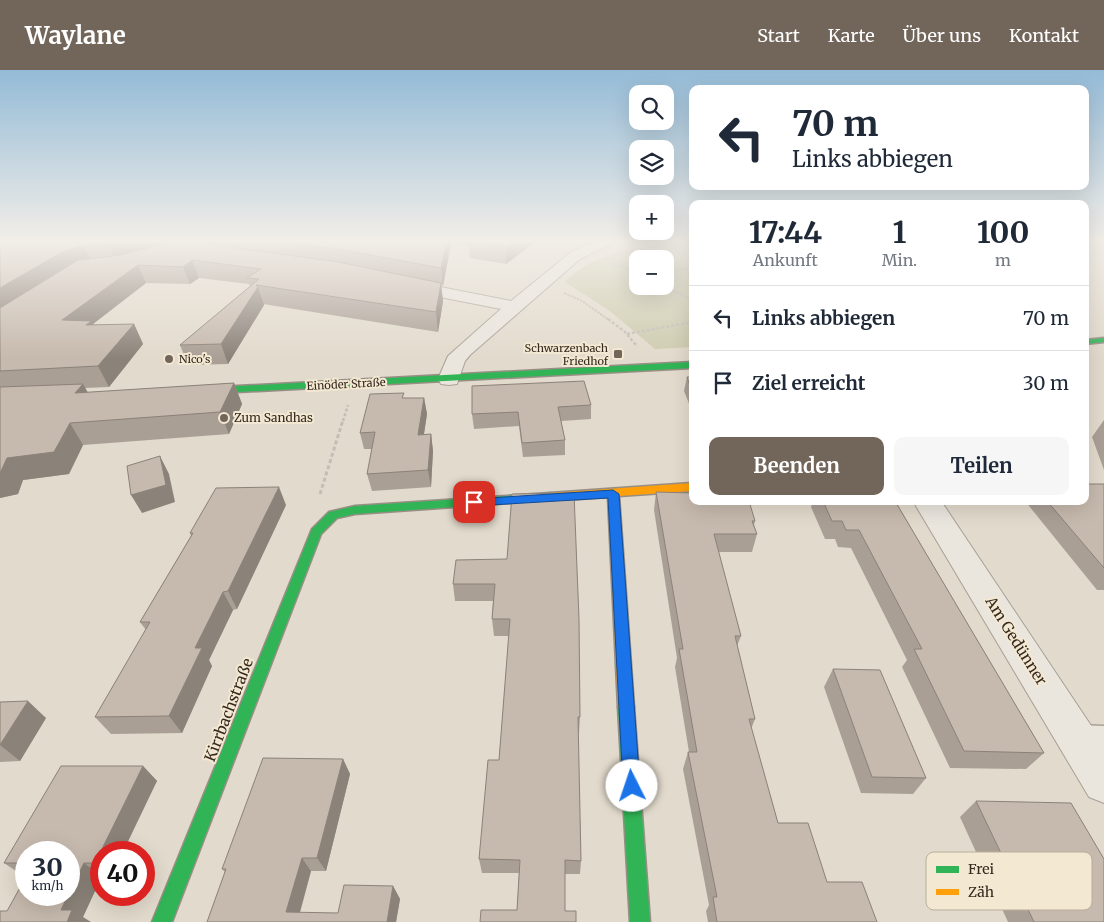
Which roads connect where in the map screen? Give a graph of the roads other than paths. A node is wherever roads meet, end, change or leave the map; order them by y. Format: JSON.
{"nodes":[{"id":1,"x":549,"y":280,"type":"edge"},
{"id":2,"x":388,"y":282,"type":"edge"},
{"id":3,"x":516,"y":307,"type":"junction"},
{"id":4,"x":1104,"y":340,"type":"edge"},
{"id":5,"x":1089,"y":342,"type":"edge"},
{"id":6,"x":689,"y":365,"type":"edge"},
{"id":7,"x":449,"y":379,"type":"junction"},
{"id":8,"x":186,"y":392,"type":"edge"},
{"id":9,"x":689,"y":488,"type":"edge"},
{"id":10,"x":613,"y":494,"type":"junction"},
{"id":11,"x":930,"y":505,"type":"edge"},
{"id":12,"x":1090,"y":736,"type":"edge"},
{"id":13,"x":1104,"y":782,"type":"edge"},
{"id":14,"x":162,"y":922,"type":"edge"},
{"id":15,"x":640,"y":922,"type":"edge"}],
"edges":[{"from":1,"to":3,"type":"street"},
{"from":2,"to":3,"type":"street"},
{"from":3,"to":7,"type":"street"},
{"from":4,"to":5,"type":"street"},
{"from":6,"to":7,"type":"street","name":"Einöder Straße"},
{"from":7,"to":8,"type":"street","name":"Einöder Straße"},
{"from":9,"to":10,"type":"street"},
{"from":10,"to":14,"type":"street","name":"Kirrbachstraße"},
{"from":10,"to":15,"type":"street"},
{"from":11,"to":12,"type":"street","name":"Am Gedünner"},
{"from":12,"to":13,"type":"street","name":"Am Gedünner"}]}
